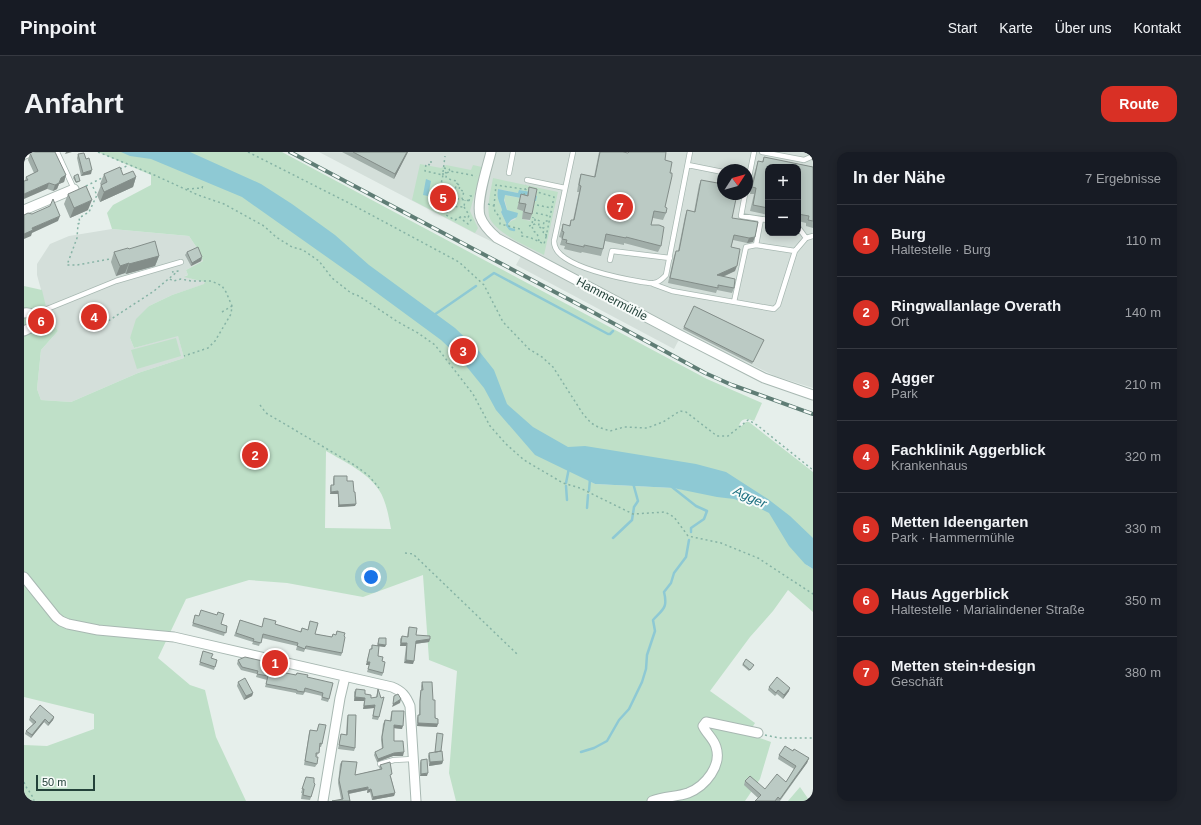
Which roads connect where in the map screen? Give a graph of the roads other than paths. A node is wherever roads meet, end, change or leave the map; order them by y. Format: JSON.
{"nodes":[{"id":1,"x":36,"y":152,"type":"edge"},
{"id":2,"x":58,"y":152,"type":"edge"},
{"id":3,"x":491,"y":152,"type":"edge"},
{"id":4,"x":513,"y":152,"type":"edge"},
{"id":5,"x":573,"y":152,"type":"edge"},
{"id":6,"x":690,"y":152,"type":"edge"},
{"id":7,"x":754,"y":152,"type":"edge"},
{"id":8,"x":762,"y":152,"type":"edge"},
{"id":9,"x":813,"y":156,"type":"edge"},
{"id":10,"x":24,"y":157,"type":"edge"},
{"id":11,"x":751,"y":164,"type":"edge"},
{"id":12,"x":688,"y":165,"type":"junction"},
{"id":13,"x":717,"y":171,"type":"edge"},
{"id":14,"x":509,"y":173,"type":"dead end"},
{"id":15,"x":527,"y":180,"type":"dead end"},
{"id":16,"x":565,"y":188,"type":"junction"},
{"id":17,"x":74,"y":189,"type":"joint"},
{"id":18,"x":744,"y":200,"type":"edge"},
{"id":19,"x":24,"y":210,"type":"edge"},
{"id":20,"x":761,"y":219,"type":"junction"},
{"id":21,"x":765,"y":220,"type":"edge"},
{"id":22,"x":801,"y":231,"type":"edge"},
{"id":23,"x":813,"y":236,"type":"edge"},
{"id":24,"x":806,"y":238,"type":"junction"},
{"id":25,"x":756,"y":245,"type":"junction"},
{"id":26,"x":794,"y":251,"type":"junction"},
{"id":27,"x":670,"y":258,"type":"junction"},
{"id":28,"x":610,"y":260,"type":"dead end"},
{"id":29,"x":181,"y":262,"type":"dead end"},
{"id":30,"x":653,"y":284,"type":"junction"},
{"id":31,"x":734,"y":302,"type":"junction"},
{"id":32,"x":24,"y":313,"type":"edge"},
{"id":33,"x":34,"y":316,"type":"junction"},
{"id":34,"x":24,"y":331,"type":"edge"},
{"id":35,"x":813,"y":395,"type":"edge"},
{"id":36,"x":24,"y":577,"type":"edge"},
{"id":37,"x":345,"y":677,"type":"junction"},
{"id":38,"x":758,"y":733,"type":"road end"},
{"id":39,"x":413,"y":759,"type":"junction"},
{"id":40,"x":380,"y":764,"type":"edge"},
{"id":41,"x":323,"y":801,"type":"edge"},
{"id":42,"x":416,"y":801,"type":"edge"},
{"id":43,"x":652,"y":801,"type":"edge"}],
"edges":[{"from":1,"to":10,"type":"lane"},
{"from":2,"to":17,"type":"lane"},
{"from":3,"to":35,"type":"street","name":"Hammermühle"},
{"from":4,"to":14,"type":"lane"},
{"from":5,"to":16,"type":"lane"},
{"from":6,"to":12,"type":"lane"},
{"from":7,"to":11,"type":"lane"},
{"from":8,"to":9,"type":"lane"},
{"from":12,"to":13,"type":"lane"},
{"from":12,"to":27,"type":"lane"},
{"from":15,"to":16,"type":"lane"},
{"from":16,"to":30,"type":"lane"},
{"from":17,"to":19,"type":"street"},
{"from":18,"to":20,"type":"lane"},
{"from":20,"to":21,"type":"lane"},
{"from":20,"to":25,"type":"lane"},
{"from":22,"to":24,"type":"lane"},
{"from":23,"to":24,"type":"lane"},
{"from":24,"to":26,"type":"lane"},
{"from":25,"to":26,"type":"lane"},
{"from":25,"to":31,"type":"lane"},
{"from":26,"to":31,"type":"lane"},
{"from":27,"to":28,"type":"lane"},
{"from":27,"to":30,"type":"lane"},
{"from":29,"to":33,"type":"lane"},
{"from":30,"to":31,"type":"lane"},
{"from":32,"to":33,"type":"street"},
{"from":33,"to":34,"type":"street"},
{"from":36,"to":37,"type":"street"},
{"from":37,"to":39,"type":"street"},
{"from":37,"to":41,"type":"street"},
{"from":38,"to":43,"type":"street"},
{"from":39,"to":40,"type":"lane"},
{"from":39,"to":42,"type":"street"}]}
